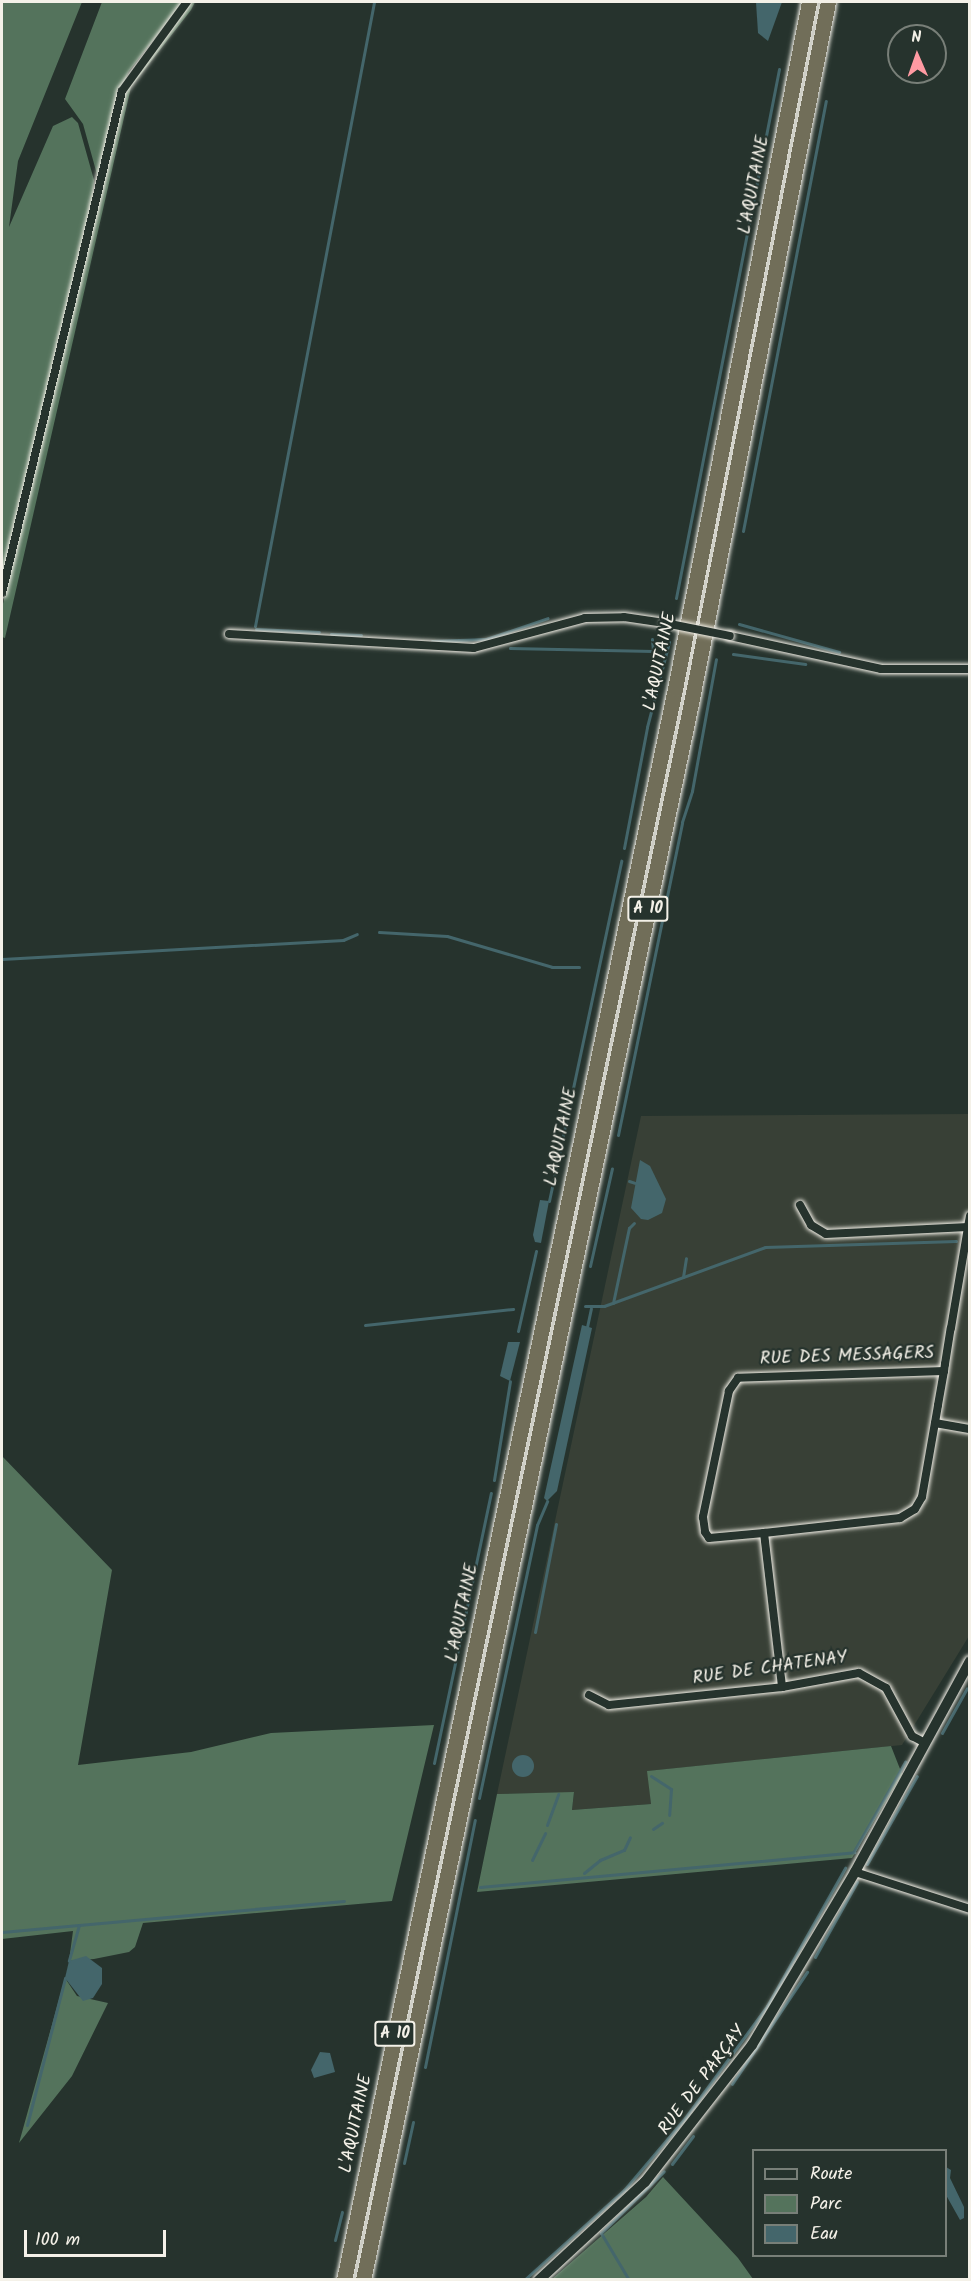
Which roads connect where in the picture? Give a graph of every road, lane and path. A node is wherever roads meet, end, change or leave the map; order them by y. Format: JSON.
{"nodes":[{"id":1,"x":187,"y":2,"type":"edge"},
{"id":2,"x":809,"y":2,"type":"edge"},
{"id":3,"x":828,"y":2,"type":"edge"},
{"id":4,"x":2,"y":592,"type":"edge"},
{"id":5,"x":229,"y":634,"type":"dead end"},
{"id":6,"x":969,"y":669,"type":"edge"},
{"id":7,"x":800,"y":1204,"type":"dead end"},
{"id":8,"x":969,"y":1216,"type":"edge"},
{"id":9,"x":968,"y":1227,"type":"junction"},
{"id":10,"x":944,"y":1371,"type":"junction"},
{"id":11,"x":935,"y":1423,"type":"junction"},
{"id":12,"x":969,"y":1429,"type":"edge"},
{"id":13,"x":764,"y":1533,"type":"junction"},
{"id":14,"x":969,"y":1661,"type":"edge"},
{"id":15,"x":782,"y":1687,"type":"junction"},
{"id":16,"x":589,"y":1695,"type":"dead end"},
{"id":17,"x":925,"y":1743,"type":"junction"},
{"id":18,"x":855,"y":1872,"type":"junction"},
{"id":19,"x":969,"y":1909,"type":"edge"},
{"id":20,"x":344,"y":2280,"type":"edge"},
{"id":21,"x":363,"y":2280,"type":"edge"},
{"id":22,"x":538,"y":2280,"type":"edge"}],
"edges":[{"from":1,"to":4,"type":"street"},
{"from":2,"to":20,"type":"highway","name":"L'AQUITAINE","number":"A 10"},
{"from":3,"to":21,"type":"highway","name":"L'AQUITAINE","number":"A 10"},
{"from":5,"to":6,"type":"street","bridge":true},
{"from":7,"to":9,"type":"street"},
{"from":8,"to":9,"type":"street","name":"RUE DES MESSAGERS"},
{"from":9,"to":10,"type":"street","name":"RUE DES MESSAGERS"},
{"from":10,"to":11,"type":"street","name":"RUE DES MESSAGERS"},
{"from":10,"to":13,"type":"street","name":"RUE DES MESSAGERS"},
{"from":11,"to":12,"type":"street"},
{"from":11,"to":13,"type":"street","name":"RUE DES MESSAGERS"},
{"from":13,"to":15,"type":"street"},
{"from":14,"to":17,"type":"street","name":"RUE DE PARÇAY"},
{"from":15,"to":16,"type":"street","name":"RUE DE CHATENAY"},
{"from":15,"to":17,"type":"street","name":"RUE DE CHATENAY"},
{"from":17,"to":18,"type":"street","name":"RUE DE PARÇAY"},
{"from":18,"to":19,"type":"street"},
{"from":18,"to":22,"type":"street","name":"RUE DE PARÇAY"}]}
